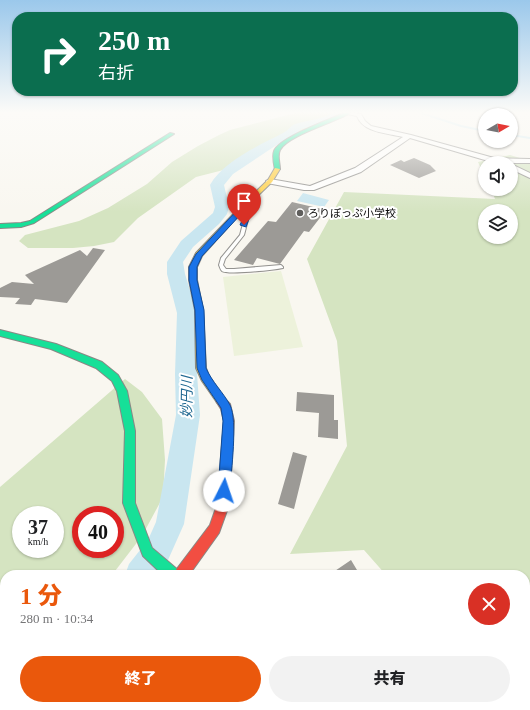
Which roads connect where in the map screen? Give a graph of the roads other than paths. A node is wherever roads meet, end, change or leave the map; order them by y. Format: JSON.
{"nodes":[{"id":1,"x":154,"y":145,"type":"edge"},
{"id":2,"x":281,"y":145,"type":"edge"},
{"id":3,"x":395,"y":145,"type":"edge"},
{"id":4,"x":442,"y":145,"type":"edge"},
{"id":5,"x":481,"y":156,"type":"edge"},
{"id":6,"x":518,"y":161,"type":"edge"},
{"id":7,"x":530,"y":161,"type":"edge"},
{"id":8,"x":518,"y":170,"type":"edge"},
{"id":9,"x":530,"y":176,"type":"edge"},
{"id":10,"x":270,"y":181,"type":"junction"},
{"id":11,"x":244,"y":206,"type":"junction"},
{"id":12,"x":0,"y":226,"type":"edge"},
{"id":13,"x":281,"y":267,"type":"dead end"},
{"id":14,"x":0,"y":333,"type":"edge"},
{"id":15,"x":167,"y":570,"type":"edge"},
{"id":16,"x":185,"y":570,"type":"edge"}],
"edges":[{"from":1,"to":12,"type":"street"},
{"from":2,"to":10,"type":"street"},
{"from":3,"to":10,"type":"street"},
{"from":4,"to":5,"type":"street"},
{"from":6,"to":7,"type":"street"},
{"from":8,"to":9,"type":"street"},
{"from":10,"to":11,"type":"street"},
{"from":11,"to":13,"type":"lane"},
{"from":11,"to":16,"type":"street"},
{"from":14,"to":15,"type":"street"}]}
